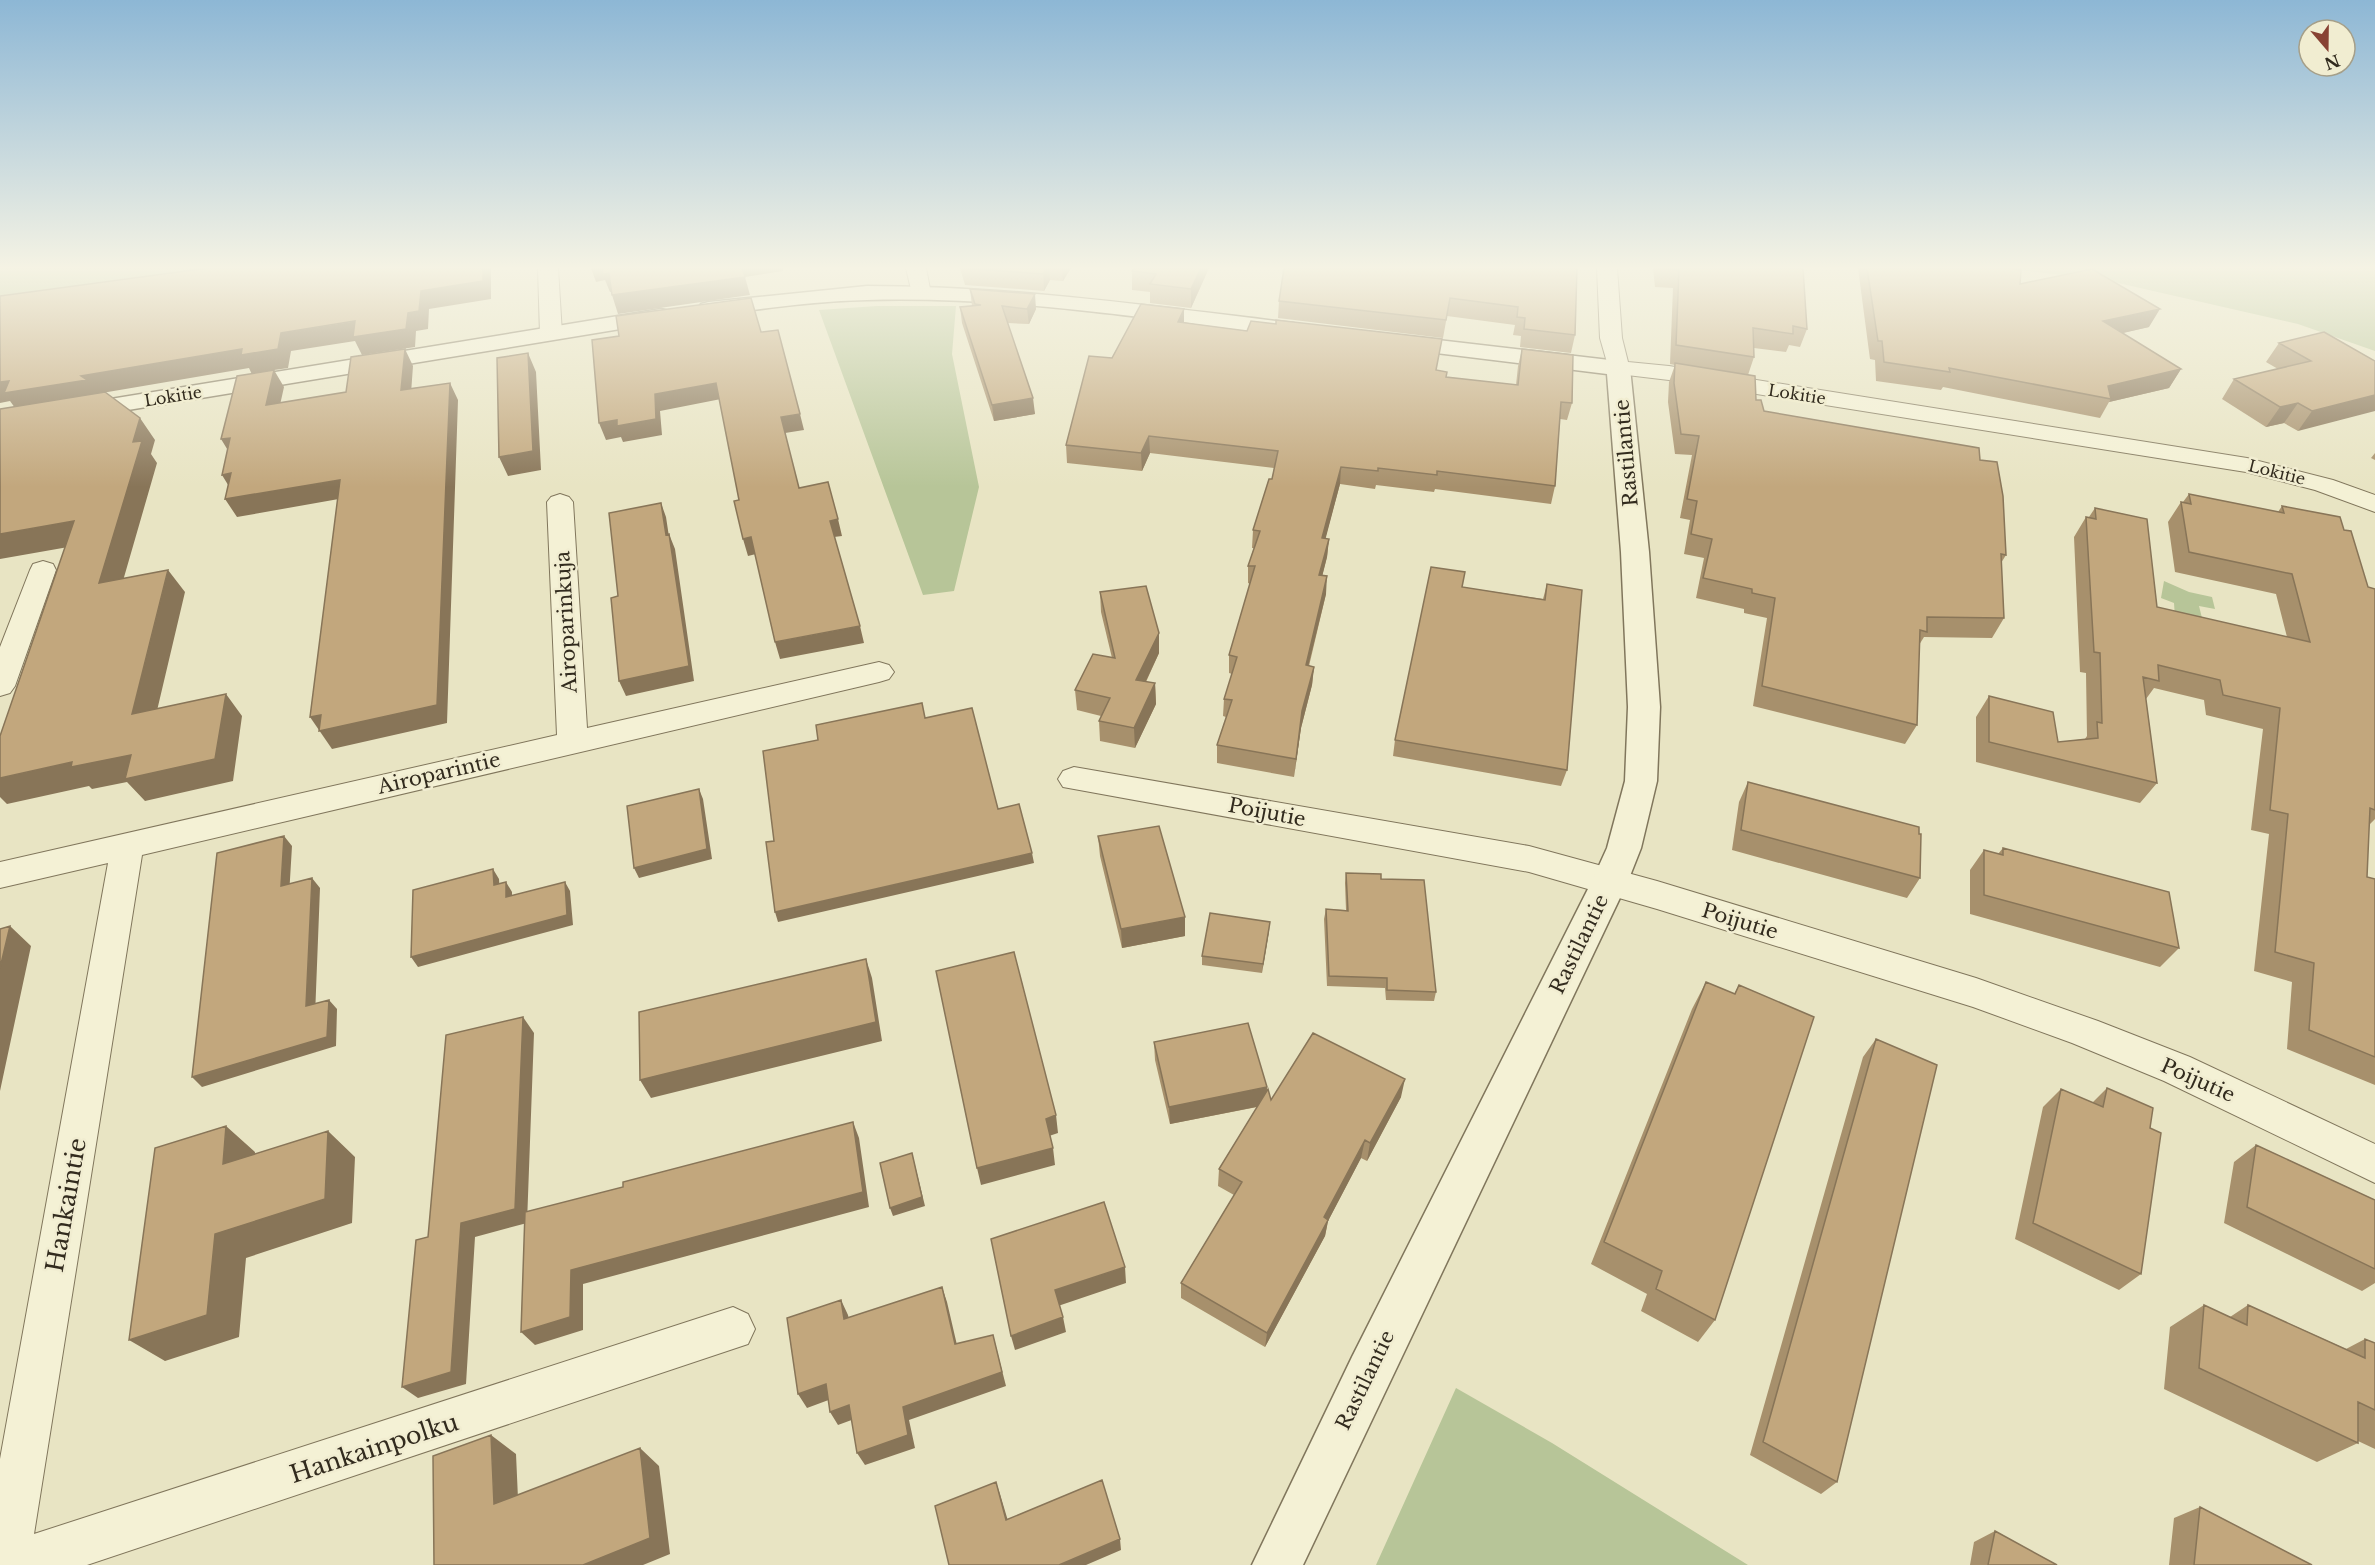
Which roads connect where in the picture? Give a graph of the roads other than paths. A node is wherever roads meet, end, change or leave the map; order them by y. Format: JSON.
{"nodes":[{"id":1,"x":508,"y":341,"type":"edge"},
{"id":2,"x":1387,"y":341,"type":"edge"},
{"id":3,"x":1612,"y":341,"type":"edge"},
{"id":4,"x":1618,"y":368,"type":"junction"},
{"id":5,"x":0,"y":424,"type":"edge"},
{"id":6,"x":560,"y":502,"type":"dead end"},
{"id":7,"x":2375,"y":504,"type":"edge"},
{"id":8,"x":43,"y":570,"type":"dead end"},
{"id":9,"x":879,"y":672,"type":"dead end"},
{"id":10,"x":0,"y":686,"type":"edge"},
{"id":11,"x":573,"y":743,"type":"junction"},
{"id":12,"x":1074,"y":779,"type":"dead end"},
{"id":13,"x":128,"y":846,"type":"junction"},
{"id":14,"x":0,"y":875,"type":"edge"},
{"id":15,"x":1610,"y":881,"type":"junction"},
{"id":16,"x":2375,"y":1164,"type":"edge"},
{"id":17,"x":733,"y":1329,"type":"dead end"},
{"id":18,"x":5,"y":1565,"type":"edge"},
{"id":19,"x":14,"y":1565,"type":"edge"},
{"id":20,"x":1277,"y":1565,"type":"edge"}],
"edges":[{"from":1,"to":5,"type":"street","name":"Lokitie"},
{"from":2,"to":4,"type":"street","name":"Lokitie"},
{"from":3,"to":4,"type":"street","name":"Rastilantie"},
{"from":4,"to":7,"type":"street","name":"Lokitie"},
{"from":4,"to":15,"type":"street","name":"Rastilantie"},
{"from":6,"to":11,"type":"street","name":"Airoparinkuja"},
{"from":8,"to":10,"type":"street"},
{"from":9,"to":11,"type":"street","name":"Airoparintie"},
{"from":11,"to":13,"type":"street","name":"Airoparintie"},
{"from":12,"to":15,"type":"street","name":"Poijutie"},
{"from":13,"to":14,"type":"street","name":"Airoparintie"},
{"from":13,"to":18,"type":"street","name":"Hankaintie"},
{"from":15,"to":16,"type":"street","name":"Poijutie"},
{"from":15,"to":20,"type":"street","name":"Rastilantie"},
{"from":17,"to":19,"type":"street","name":"Hankainpolku"}]}
